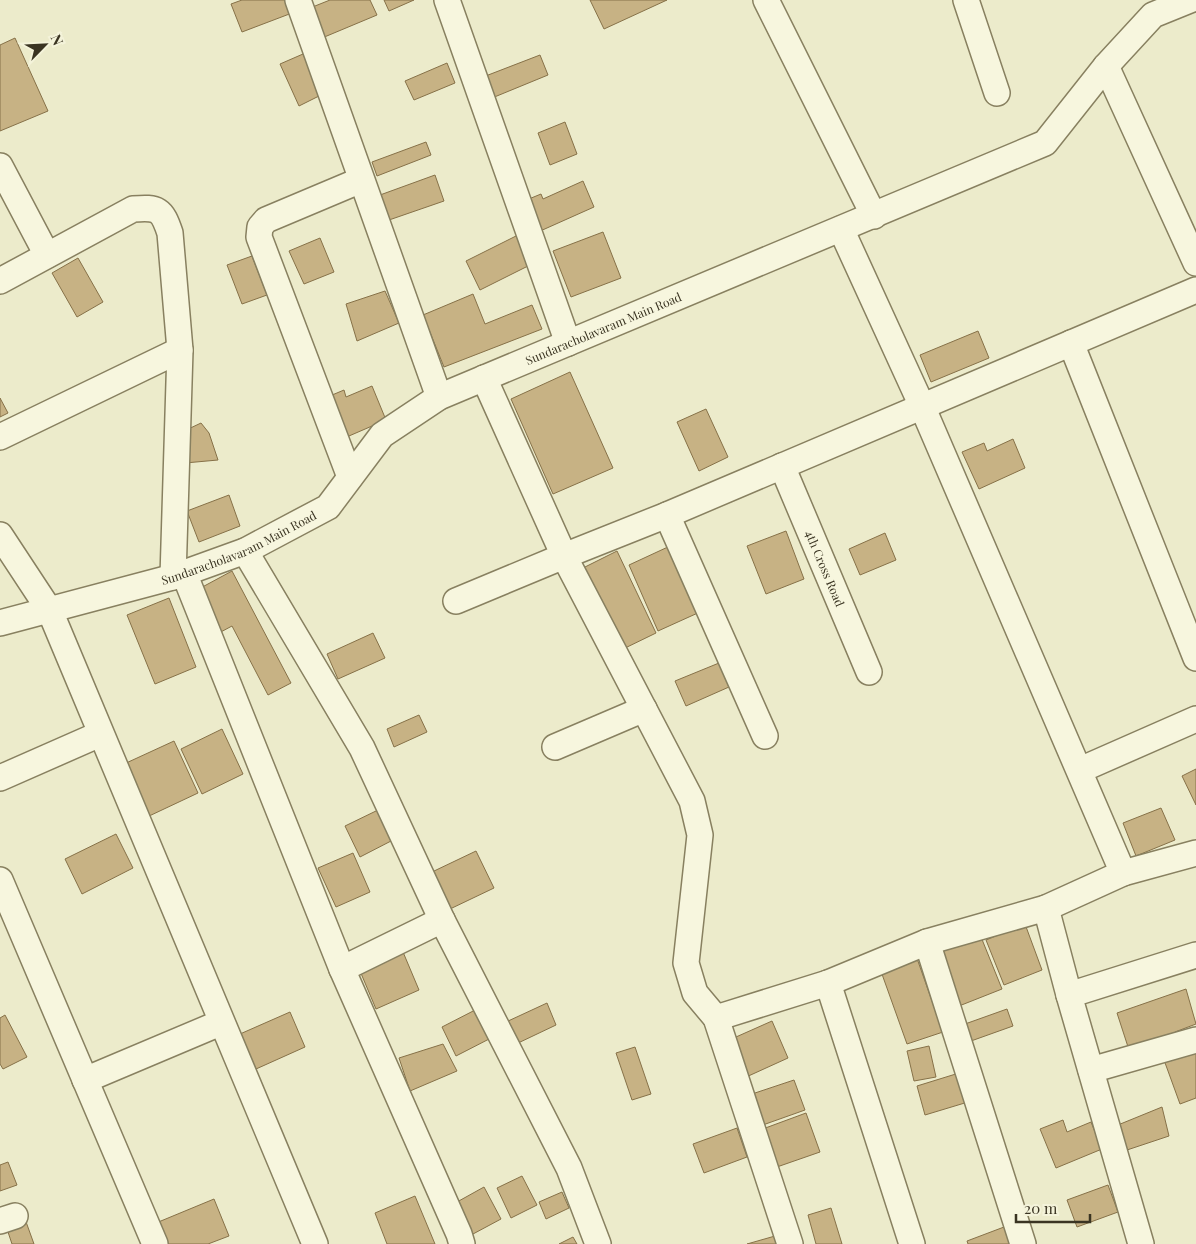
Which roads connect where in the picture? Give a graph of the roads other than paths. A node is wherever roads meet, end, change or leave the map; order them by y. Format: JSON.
{"nodes":[{"id":1,"x":298,"y":0,"type":"edge"},
{"id":2,"x":447,"y":0,"type":"edge"},
{"id":3,"x":766,"y":0,"type":"edge"},
{"id":4,"x":966,"y":0,"type":"edge"},
{"id":5,"x":1190,"y":0,"type":"edge"},
{"id":6,"x":1106,"y":66,"type":"junction"},
{"id":7,"x":997,"y":93,"type":"dead end"},
{"id":8,"x":0,"y":166,"type":"edge"},
{"id":9,"x":361,"y":180,"type":"junction"},
{"id":10,"x":874,"y":216,"type":"junction"},
{"id":11,"x":841,"y":228,"type":"junction"},
{"id":12,"x":47,"y":255,"type":"junction"},
{"id":13,"x":1196,"y":263,"type":"edge"},
{"id":14,"x":0,"y":281,"type":"edge"},
{"id":15,"x":1196,"y":290,"type":"edge"},
{"id":16,"x":568,"y":343,"type":"junction"},
{"id":17,"x":1070,"y":343,"type":"junction"},
{"id":18,"x":180,"y":350,"type":"junction"},
{"id":19,"x":484,"y":378,"type":"junction"},
{"id":20,"x":439,"y":397,"type":"junction"},
{"id":21,"x":922,"y":406,"type":"junction"},
{"id":22,"x":0,"y":437,"type":"edge"},
{"id":23,"x":782,"y":466,"type":"junction"},
{"id":24,"x":350,"y":477,"type":"junction"},
{"id":25,"x":667,"y":515,"type":"junction"},
{"id":26,"x":0,"y":535,"type":"edge"},
{"id":27,"x":245,"y":551,"type":"junction"},
{"id":28,"x":564,"y":556,"type":"junction"},
{"id":29,"x":179,"y":575,"type":"junction"},
{"id":30,"x":456,"y":601,"type":"dead end"},
{"id":31,"x":50,"y":611,"type":"junction"},
{"id":32,"x":0,"y":623,"type":"edge"},
{"id":33,"x":1196,"y":658,"type":"edge"},
{"id":34,"x":869,"y":672,"type":"dead end"},
{"id":35,"x":644,"y":709,"type":"junction"},
{"id":36,"x":1196,"y":719,"type":"edge"},
{"id":37,"x":100,"y":734,"type":"junction"},
{"id":38,"x":765,"y":736,"type":"dead end"},
{"id":39,"x":555,"y":747,"type":"dead end"},
{"id":40,"x":1080,"y":770,"type":"junction"},
{"id":41,"x":0,"y":778,"type":"edge"},
{"id":42,"x":1196,"y":852,"type":"edge"},
{"id":43,"x":1123,"y":873,"type":"junction"},
{"id":44,"x":0,"y":880,"type":"edge"},
{"id":45,"x":1046,"y":908,"type":"junction"},
{"id":46,"x":442,"y":920,"type":"junction"},
{"id":47,"x":927,"y":942,"type":"junction"},
{"id":48,"x":1196,"y":955,"type":"edge"},
{"id":49,"x":342,"y":969,"type":"junction"},
{"id":50,"x":828,"y":982,"type":"junction"},
{"id":51,"x":1069,"y":995,"type":"junction"},
{"id":52,"x":716,"y":1018,"type":"junction"},
{"id":53,"x":220,"y":1022,"type":"junction"},
{"id":54,"x":1196,"y":1040,"type":"edge"},
{"id":55,"x":1090,"y":1070,"type":"junction"},
{"id":56,"x":85,"y":1080,"type":"junction"},
{"id":57,"x":154,"y":1244,"type":"edge"},
{"id":58,"x":315,"y":1244,"type":"edge"},
{"id":59,"x":462,"y":1244,"type":"edge"},
{"id":60,"x":598,"y":1244,"type":"edge"},
{"id":61,"x":790,"y":1244,"type":"edge"},
{"id":62,"x":912,"y":1244,"type":"edge"},
{"id":63,"x":1023,"y":1244,"type":"edge"},
{"id":64,"x":1141,"y":1244,"type":"edge"}],
"edges":[{"from":1,"to":9,"type":"street"},
{"from":2,"to":16,"type":"street"},
{"from":3,"to":10,"type":"street"},
{"from":4,"to":7,"type":"street"},
{"from":5,"to":6,"type":"street","name":"Sundaracholavaram Main Road"},
{"from":6,"to":10,"type":"street","name":"Sundaracholavaram Main Road"},
{"from":6,"to":13,"type":"street"},
{"from":8,"to":12,"type":"street"},
{"from":9,"to":20,"type":"street"},
{"from":9,"to":24,"type":"street"},
{"from":10,"to":11,"type":"street","name":"Sundaracholavaram Main Road"},
{"from":11,"to":16,"type":"street","name":"Sundaracholavaram Main Road"},
{"from":11,"to":21,"type":"street"},
{"from":12,"to":14,"type":"street"},
{"from":12,"to":18,"type":"street"},
{"from":15,"to":17,"type":"street"},
{"from":16,"to":19,"type":"street","name":"Sundaracholavaram Main Road"},
{"from":17,"to":21,"type":"street"},
{"from":17,"to":33,"type":"street"},
{"from":18,"to":22,"type":"street"},
{"from":18,"to":29,"type":"street"},
{"from":19,"to":20,"type":"street","name":"Sundaracholavaram Main Road"},
{"from":19,"to":28,"type":"street"},
{"from":20,"to":24,"type":"street","name":"Sundaracholavaram Main Road"},
{"from":21,"to":23,"type":"street"},
{"from":21,"to":40,"type":"street"},
{"from":23,"to":25,"type":"street"},
{"from":23,"to":34,"type":"street","name":"4th Cross Road"},
{"from":24,"to":27,"type":"street","name":"Sundaracholavaram Main Road"},
{"from":25,"to":28,"type":"street"},
{"from":25,"to":38,"type":"street"},
{"from":26,"to":31,"type":"street"},
{"from":27,"to":29,"type":"street","name":"Sundaracholavaram Main Road"},
{"from":27,"to":46,"type":"street"},
{"from":28,"to":30,"type":"street"},
{"from":28,"to":35,"type":"street"},
{"from":29,"to":31,"type":"street","name":"Sundaracholavaram Main Road"},
{"from":29,"to":49,"type":"street"},
{"from":31,"to":32,"type":"street","name":"Sundaracholavaram Main Road"},
{"from":31,"to":37,"type":"street"},
{"from":35,"to":39,"type":"street"},
{"from":35,"to":52,"type":"street"},
{"from":36,"to":40,"type":"street"},
{"from":37,"to":41,"type":"street"},
{"from":37,"to":53,"type":"street"},
{"from":40,"to":43,"type":"street"},
{"from":42,"to":43,"type":"street"},
{"from":43,"to":45,"type":"street"},
{"from":44,"to":56,"type":"street"},
{"from":45,"to":47,"type":"street"},
{"from":45,"to":51,"type":"street"},
{"from":46,"to":49,"type":"street"},
{"from":46,"to":60,"type":"street"},
{"from":47,"to":50,"type":"street"},
{"from":47,"to":63,"type":"street"},
{"from":48,"to":51,"type":"street"},
{"from":49,"to":59,"type":"street"},
{"from":50,"to":52,"type":"street"},
{"from":50,"to":62,"type":"street"},
{"from":51,"to":55,"type":"street"},
{"from":52,"to":61,"type":"street"},
{"from":53,"to":56,"type":"street"},
{"from":53,"to":58,"type":"street"},
{"from":54,"to":55,"type":"street"},
{"from":55,"to":64,"type":"street"},
{"from":56,"to":57,"type":"street"}]}
